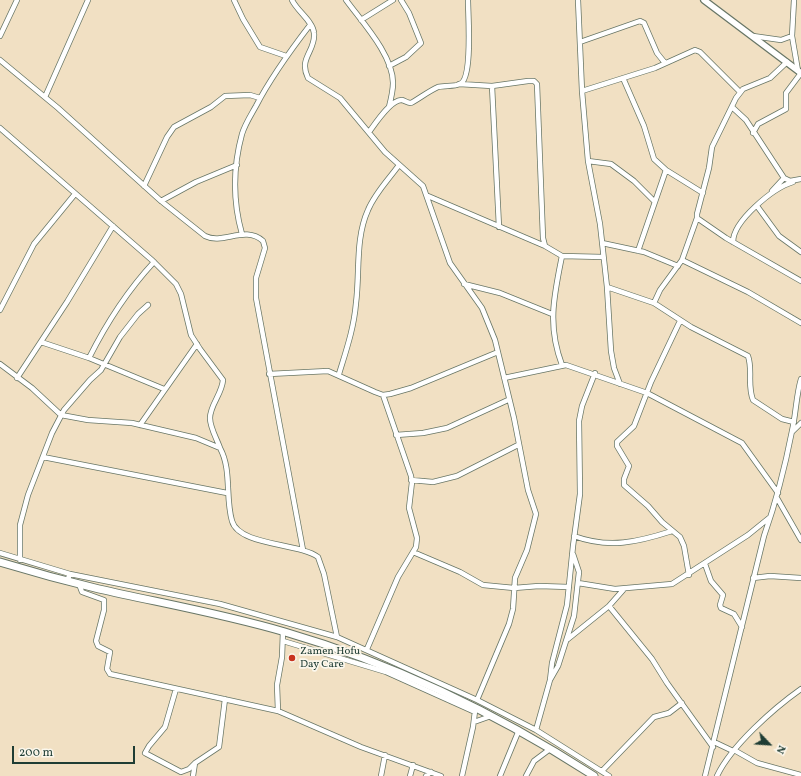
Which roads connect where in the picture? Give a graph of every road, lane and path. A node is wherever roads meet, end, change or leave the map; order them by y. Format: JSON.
{"nodes":[{"id":1,"x":18,"y":0,"type":"edge"},
{"id":2,"x":88,"y":0,"type":"edge"},
{"id":3,"x":234,"y":0,"type":"edge"},
{"id":4,"x":292,"y":0,"type":"edge"},
{"id":5,"x":346,"y":0,"type":"edge"},
{"id":6,"x":393,"y":0,"type":"edge"},
{"id":7,"x":401,"y":0,"type":"edge"},
{"id":8,"x":468,"y":0,"type":"edge"},
{"id":9,"x":578,"y":0,"type":"edge"},
{"id":10,"x":704,"y":0,"type":"edge"},
{"id":11,"x":794,"y":0,"type":"edge"},
{"id":12,"x":361,"y":20,"type":"junction"},
{"id":13,"x":310,"y":25,"type":"junction"},
{"id":14,"x":0,"y":36,"type":"edge"},
{"id":15,"x":753,"y":36,"type":"junction"},
{"id":16,"x":792,"y":36,"type":"junction"},
{"id":17,"x":580,"y":42,"type":"junction"},
{"id":18,"x":286,"y":56,"type":"junction"},
{"id":19,"x":0,"y":60,"type":"edge"},
{"id":20,"x":786,"y":62,"type":"junction"},
{"id":21,"x":666,"y":63,"type":"junction"},
{"id":22,"x":390,"y":66,"type":"junction"},
{"id":23,"x":800,"y":72,"type":"edge"},
{"id":24,"x":623,"y":78,"type":"junction"},
{"id":25,"x":460,"y":84,"type":"junction"},
{"id":26,"x":492,"y":86,"type":"junction"},
{"id":27,"x":582,"y":91,"type":"junction"},
{"id":28,"x":740,"y":92,"type":"junction"},
{"id":29,"x":45,"y":97,"type":"junction"},
{"id":30,"x":260,"y":98,"type":"junction"},
{"id":31,"x":388,"y":107,"type":"junction"},
{"id":32,"x":732,"y":107,"type":"junction"},
{"id":33,"x":0,"y":128,"type":"edge"},
{"id":34,"x":369,"y":132,"type":"junction"},
{"id":35,"x":753,"y":133,"type":"junction"},
{"id":36,"x":588,"y":160,"type":"junction"},
{"id":37,"x":237,"y":165,"type":"junction"},
{"id":38,"x":400,"y":165,"type":"junction"},
{"id":39,"x":666,"y":170,"type":"junction"},
{"id":40,"x":784,"y":178,"type":"junction"},
{"id":41,"x":801,"y":179,"type":"edge"},
{"id":42,"x":794,"y":181,"type":"junction"},
{"id":43,"x":144,"y":186,"type":"junction"},
{"id":44,"x":75,"y":194,"type":"junction"},
{"id":45,"x":702,"y":194,"type":"junction"},
{"id":46,"x":428,"y":196,"type":"junction"},
{"id":47,"x":767,"y":197,"type":"junction"},
{"id":48,"x":161,"y":201,"type":"junction"},
{"id":49,"x":654,"y":201,"type":"junction"},
{"id":50,"x":757,"y":206,"type":"junction"},
{"id":51,"x":697,"y":218,"type":"junction"},
{"id":52,"x":113,"y":226,"type":"junction"},
{"id":53,"x":499,"y":227,"type":"junction"},
{"id":54,"x":242,"y":234,"type":"junction"},
{"id":55,"x":733,"y":236,"type":"junction"},
{"id":56,"x":726,"y":238,"type":"junction"},
{"id":57,"x":733,"y":242,"type":"junction"},
{"id":58,"x":602,"y":243,"type":"junction"},
{"id":59,"x":545,"y":246,"type":"junction"},
{"id":60,"x":638,"y":251,"type":"junction"},
{"id":61,"x":801,"y":252,"type":"edge"},
{"id":62,"x":562,"y":256,"type":"junction"},
{"id":63,"x":603,"y":257,"type":"junction"},
{"id":64,"x":682,"y":260,"type":"junction"},
{"id":65,"x":154,"y":262,"type":"junction"},
{"id":66,"x":678,"y":266,"type":"junction"},
{"id":67,"x":801,"y":281,"type":"edge"},
{"id":68,"x":464,"y":284,"type":"junction"},
{"id":69,"x":607,"y":287,"type":"junction"},
{"id":70,"x":654,"y":303,"type":"junction"},
{"id":71,"x":148,"y":305,"type":"dead end"},
{"id":72,"x":0,"y":310,"type":"edge"},
{"id":73,"x":552,"y":314,"type":"junction"},
{"id":74,"x":680,"y":321,"type":"junction"},
{"id":75,"x":801,"y":323,"type":"edge"},
{"id":76,"x":40,"y":342,"type":"junction"},
{"id":77,"x":197,"y":344,"type":"junction"},
{"id":78,"x":498,"y":352,"type":"junction"},
{"id":79,"x":89,"y":358,"type":"junction"},
{"id":80,"x":0,"y":364,"type":"edge"},
{"id":81,"x":105,"y":364,"type":"junction"},
{"id":82,"x":562,"y":365,"type":"junction"},
{"id":83,"x":595,"y":373,"type":"junction"},
{"id":84,"x":269,"y":374,"type":"junction"},
{"id":85,"x":339,"y":374,"type":"junction"},
{"id":86,"x":17,"y":378,"type":"junction"},
{"id":87,"x":504,"y":378,"type":"junction"},
{"id":88,"x":801,"y":379,"type":"edge"},
{"id":89,"x":620,"y":384,"type":"junction"},
{"id":90,"x":164,"y":389,"type":"junction"},
{"id":91,"x":647,"y":393,"type":"junction"},
{"id":92,"x":383,"y":395,"type":"junction"},
{"id":93,"x":508,"y":400,"type":"junction"},
{"id":94,"x":61,"y":415,"type":"junction"},
{"id":95,"x":801,"y":420,"type":"edge"},
{"id":96,"x":794,"y":421,"type":"junction"},
{"id":97,"x":801,"y":423,"type":"edge"},
{"id":98,"x":140,"y":425,"type":"junction"},
{"id":99,"x":792,"y":432,"type":"junction"},
{"id":100,"x":396,"y":435,"type":"junction"},
{"id":101,"x":518,"y":445,"type":"junction"},
{"id":102,"x":220,"y":448,"type":"junction"},
{"id":103,"x":43,"y":457,"type":"junction"},
{"id":104,"x":411,"y":480,"type":"junction"},
{"id":105,"x":227,"y":493,"type":"junction"},
{"id":106,"x":778,"y":493,"type":"junction"},
{"id":107,"x":777,"y":498,"type":"junction"},
{"id":108,"x":783,"y":510,"type":"junction"},
{"id":109,"x":773,"y":511,"type":"junction"},
{"id":110,"x":770,"y":517,"type":"junction"},
{"id":111,"x":756,"y":529,"type":"junction"},
{"id":112,"x":672,"y":531,"type":"junction"},
{"id":113,"x":574,"y":536,"type":"junction"},
{"id":114,"x":764,"y":536,"type":"junction"},
{"id":115,"x":801,"y":540,"type":"edge"},
{"id":116,"x":302,"y":550,"type":"junction"},
{"id":117,"x":413,"y":552,"type":"junction"},
{"id":118,"x":572,"y":552,"type":"junction"},
{"id":119,"x":0,"y":553,"type":"edge"},
{"id":120,"x":20,"y":560,"type":"junction"},
{"id":121,"x":0,"y":562,"type":"edge"},
{"id":122,"x":705,"y":564,"type":"junction"},
{"id":123,"x":70,"y":574,"type":"junction"},
{"id":124,"x":689,"y":575,"type":"junction"},
{"id":125,"x":753,"y":578,"type":"junction"},
{"id":126,"x":801,"y":578,"type":"edge"},
{"id":127,"x":67,"y":581,"type":"junction"},
{"id":128,"x":578,"y":583,"type":"junction"},
{"id":129,"x":79,"y":584,"type":"junction"},
{"id":130,"x":514,"y":588,"type":"junction"},
{"id":131,"x":570,"y":588,"type":"junction"},
{"id":132,"x":624,"y":589,"type":"junction"},
{"id":133,"x":609,"y":606,"type":"junction"},
{"id":134,"x":742,"y":627,"type":"junction"},
{"id":135,"x":284,"y":631,"type":"junction"},
{"id":136,"x":337,"y":637,"type":"junction"},
{"id":137,"x":567,"y":640,"type":"junction"},
{"id":138,"x":283,"y":641,"type":"junction"},
{"id":139,"x":367,"y":649,"type":"junction"},
{"id":140,"x":550,"y":680,"type":"junction"},
{"id":141,"x":176,"y":689,"type":"junction"},
{"id":142,"x":801,"y":689,"type":"edge"},
{"id":143,"x":225,"y":699,"type":"junction"},
{"id":144,"x":682,"y":703,"type":"junction"},
{"id":145,"x":476,"y":706,"type":"junction"},
{"id":146,"x":278,"y":711,"type":"junction"},
{"id":147,"x":492,"y":715,"type":"junction"},
{"id":148,"x":474,"y":722,"type":"junction"},
{"id":149,"x":519,"y":730,"type":"junction"},
{"id":150,"x":536,"y":730,"type":"junction"},
{"id":151,"x":713,"y":744,"type":"junction"},
{"id":152,"x":550,"y":748,"type":"junction"},
{"id":153,"x":734,"y":750,"type":"junction"},
{"id":154,"x":385,"y":755,"type":"junction"},
{"id":155,"x":195,"y":763,"type":"junction"},
{"id":156,"x":413,"y":765,"type":"junction"},
{"id":157,"x":787,"y":770,"type":"junction"},
{"id":158,"x":431,"y":772,"type":"junction"},
{"id":159,"x":602,"y":772,"type":"junction"},
{"id":160,"x":801,"y":775,"type":"edge"},
{"id":161,"x":194,"y":776,"type":"edge"},
{"id":162,"x":381,"y":776,"type":"edge"},
{"id":163,"x":410,"y":776,"type":"edge"},
{"id":164,"x":426,"y":776,"type":"edge"},
{"id":165,"x":441,"y":776,"type":"edge"},
{"id":166,"x":462,"y":776,"type":"edge"},
{"id":167,"x":500,"y":776,"type":"edge"},
{"id":168,"x":526,"y":776,"type":"edge"},
{"id":169,"x":594,"y":776,"type":"edge"},
{"id":170,"x":609,"y":776,"type":"edge"},
{"id":171,"x":706,"y":776,"type":"edge"},
{"id":172,"x":717,"y":776,"type":"edge"},
{"id":173,"x":788,"y":776,"type":"edge"}],
"edges":[{"from":1,"to":14,"type":"street"},
{"from":2,"to":29,"type":"street"},
{"from":3,"to":18,"type":"street"},
{"from":4,"to":13,"type":"street"},
{"from":5,"to":12,"type":"street"},
{"from":6,"to":12,"type":"street"},
{"from":7,"to":22,"type":"street"},
{"from":8,"to":25,"type":"street"},
{"from":9,"to":17,"type":"street"},
{"from":10,"to":15,"type":"street"},
{"from":11,"to":16,"type":"street"},
{"from":12,"to":22,"type":"street"},
{"from":13,"to":18,"type":"street"},
{"from":13,"to":34,"type":"street"},
{"from":15,"to":16,"type":"street"},
{"from":15,"to":20,"type":"street"},
{"from":16,"to":23,"type":"street"},
{"from":17,"to":21,"type":"street"},
{"from":17,"to":27,"type":"street"},
{"from":18,"to":30,"type":"street"},
{"from":19,"to":29,"type":"street"},
{"from":20,"to":23,"type":"street"},
{"from":20,"to":28,"type":"street"},
{"from":21,"to":24,"type":"street"},
{"from":21,"to":28,"type":"street"},
{"from":22,"to":31,"type":"street"},
{"from":23,"to":35,"type":"street"},
{"from":24,"to":27,"type":"street"},
{"from":24,"to":39,"type":"street"},
{"from":25,"to":26,"type":"street"},
{"from":25,"to":31,"type":"street"},
{"from":26,"to":53,"type":"street"},
{"from":26,"to":59,"type":"street"},
{"from":27,"to":36,"type":"street"},
{"from":28,"to":32,"type":"street"},
{"from":29,"to":43,"type":"street"},
{"from":30,"to":37,"type":"street"},
{"from":30,"to":43,"type":"street"},
{"from":31,"to":34,"type":"street"},
{"from":32,"to":35,"type":"street"},
{"from":32,"to":45,"type":"street"},
{"from":33,"to":44,"type":"street"},
{"from":34,"to":38,"type":"street"},
{"from":35,"to":40,"type":"street"},
{"from":36,"to":49,"type":"street"},
{"from":36,"to":58,"type":"street"},
{"from":37,"to":48,"type":"street"},
{"from":37,"to":54,"type":"street"},
{"from":38,"to":46,"type":"street"},
{"from":38,"to":85,"type":"street"},
{"from":39,"to":45,"type":"street"},
{"from":39,"to":49,"type":"street"},
{"from":40,"to":42,"type":"street"},
{"from":40,"to":47,"type":"street"},
{"from":41,"to":42,"type":"street"},
{"from":42,"to":47,"type":"street"},
{"from":43,"to":48,"type":"street"},
{"from":44,"to":52,"type":"street"},
{"from":44,"to":72,"type":"street"},
{"from":45,"to":51,"type":"street"},
{"from":46,"to":53,"type":"street"},
{"from":46,"to":68,"type":"street"},
{"from":47,"to":50,"type":"street"},
{"from":48,"to":54,"type":"street"},
{"from":49,"to":60,"type":"street"},
{"from":50,"to":55,"type":"street"},
{"from":50,"to":61,"type":"street"},
{"from":51,"to":56,"type":"street"},
{"from":51,"to":64,"type":"street"},
{"from":52,"to":65,"type":"street"},
{"from":52,"to":76,"type":"street"},
{"from":53,"to":59,"type":"street"},
{"from":54,"to":84,"type":"street"},
{"from":55,"to":56,"type":"street"},
{"from":55,"to":57,"type":"street"},
{"from":56,"to":57,"type":"street"},
{"from":57,"to":67,"type":"street"},
{"from":58,"to":60,"type":"street"},
{"from":58,"to":63,"type":"street"},
{"from":59,"to":62,"type":"street"},
{"from":60,"to":66,"type":"street"},
{"from":62,"to":63,"type":"street"},
{"from":62,"to":73,"type":"street"},
{"from":63,"to":69,"type":"street"},
{"from":64,"to":66,"type":"street"},
{"from":64,"to":75,"type":"street"},
{"from":65,"to":77,"type":"street"},
{"from":65,"to":79,"type":"street"},
{"from":66,"to":70,"type":"street"},
{"from":68,"to":73,"type":"street"},
{"from":68,"to":78,"type":"street"},
{"from":69,"to":70,"type":"street"},
{"from":69,"to":89,"type":"street"},
{"from":70,"to":74,"type":"street"},
{"from":71,"to":81,"type":"street"},
{"from":73,"to":82,"type":"street"},
{"from":74,"to":91,"type":"street"},
{"from":74,"to":96,"type":"street"},
{"from":76,"to":79,"type":"street"},
{"from":76,"to":86,"type":"street"},
{"from":77,"to":90,"type":"street"},
{"from":77,"to":102,"type":"street"},
{"from":78,"to":87,"type":"street"},
{"from":78,"to":92,"type":"street"},
{"from":79,"to":81,"type":"street"},
{"from":80,"to":86,"type":"street"},
{"from":81,"to":90,"type":"street"},
{"from":81,"to":94,"type":"street"},
{"from":82,"to":83,"type":"street"},
{"from":82,"to":87,"type":"street"},
{"from":83,"to":89,"type":"street"},
{"from":83,"to":113,"type":"street"},
{"from":84,"to":85,"type":"street"},
{"from":84,"to":116,"type":"street"},
{"from":85,"to":92,"type":"street"},
{"from":86,"to":94,"type":"street"},
{"from":87,"to":93,"type":"street"},
{"from":88,"to":96,"type":"street"},
{"from":89,"to":91,"type":"street"},
{"from":90,"to":98,"type":"street"},
{"from":91,"to":106,"type":"street"},
{"from":91,"to":112,"type":"street"},
{"from":92,"to":100,"type":"street"},
{"from":93,"to":100,"type":"street"},
{"from":93,"to":101,"type":"street"},
{"from":94,"to":98,"type":"street"},
{"from":94,"to":103,"type":"street"},
{"from":95,"to":96,"type":"street"},
{"from":96,"to":99,"type":"street"},
{"from":97,"to":99,"type":"street"},
{"from":98,"to":102,"type":"street"},
{"from":99,"to":106,"type":"street"},
{"from":100,"to":104,"type":"street"},
{"from":101,"to":104,"type":"street"},
{"from":101,"to":130,"type":"street"},
{"from":102,"to":105,"type":"street"},
{"from":103,"to":105,"type":"street"},
{"from":103,"to":120,"type":"street"},
{"from":104,"to":117,"type":"street"},
{"from":105,"to":116,"type":"street"},
{"from":106,"to":107,"type":"street"},
{"from":107,"to":108,"type":"street"},
{"from":107,"to":109,"type":"street"},
{"from":108,"to":109,"type":"street"},
{"from":108,"to":115,"type":"street"},
{"from":109,"to":110,"type":"street"},
{"from":110,"to":111,"type":"street"},
{"from":110,"to":114,"type":"street"},
{"from":111,"to":114,"type":"street"},
{"from":111,"to":122,"type":"street"},
{"from":112,"to":113,"type":"street"},
{"from":112,"to":124,"type":"street"},
{"from":113,"to":118,"type":"street"},
{"from":114,"to":125,"type":"street"},
{"from":116,"to":136,"type":"street"},
{"from":117,"to":130,"type":"street"},
{"from":117,"to":139,"type":"street"},
{"from":118,"to":128,"type":"street"},
{"from":118,"to":131,"type":"street"},
{"from":119,"to":120,"type":"street"},
{"from":120,"to":123,"type":"street"},
{"from":121,"to":127,"type":"main road"},
{"from":122,"to":124,"type":"street"},
{"from":122,"to":134,"type":"street"},
{"from":123,"to":127,"type":"street"},
{"from":123,"to":136,"type":"street"},
{"from":124,"to":132,"type":"street"},
{"from":125,"to":126,"type":"street"},
{"from":125,"to":134,"type":"street"},
{"from":127,"to":129,"type":"main road"},
{"from":128,"to":132,"type":"street"},
{"from":128,"to":137,"type":"street"},
{"from":129,"to":135,"type":"main road"},
{"from":129,"to":141,"type":"street"},
{"from":130,"to":131,"type":"street"},
{"from":130,"to":145,"type":"street"},
{"from":131,"to":140,"type":"street"},
{"from":132,"to":133,"type":"street"},
{"from":133,"to":137,"type":"street"},
{"from":133,"to":144,"type":"street"},
{"from":134,"to":151,"type":"street"},
{"from":135,"to":138,"type":"street"},
{"from":135,"to":145,"type":"main road"},
{"from":136,"to":139,"type":"street"},
{"from":137,"to":140,"type":"street"},
{"from":138,"to":145,"type":"street"},
{"from":138,"to":146,"type":"street"},
{"from":139,"to":145,"type":"street"},
{"from":140,"to":150,"type":"street"},
{"from":141,"to":143,"type":"street"},
{"from":141,"to":155,"type":"street"},
{"from":142,"to":153,"type":"street"},
{"from":143,"to":146,"type":"street"},
{"from":143,"to":155,"type":"street"},
{"from":144,"to":151,"type":"street"},
{"from":144,"to":159,"type":"street"},
{"from":145,"to":147,"type":"main road"},
{"from":145,"to":148,"type":"street"},
{"from":145,"to":150,"type":"street"},
{"from":146,"to":154,"type":"street"},
{"from":147,"to":148,"type":"street"},
{"from":147,"to":149,"type":"main road"},
{"from":148,"to":166,"type":"street"},
{"from":149,"to":152,"type":"main road"},
{"from":149,"to":167,"type":"street"},
{"from":150,"to":159,"type":"street"},
{"from":151,"to":153,"type":"street"},
{"from":151,"to":171,"type":"street"},
{"from":152,"to":168,"type":"street"},
{"from":152,"to":169,"type":"main road"},
{"from":153,"to":157,"type":"street"},
{"from":153,"to":172,"type":"street"},
{"from":154,"to":156,"type":"street"},
{"from":154,"to":162,"type":"street"},
{"from":155,"to":161,"type":"street"},
{"from":156,"to":158,"type":"street"},
{"from":156,"to":163,"type":"street"},
{"from":157,"to":160,"type":"street"},
{"from":157,"to":173,"type":"street"},
{"from":158,"to":164,"type":"street"},
{"from":158,"to":165,"type":"street"},
{"from":159,"to":170,"type":"street"}]}
